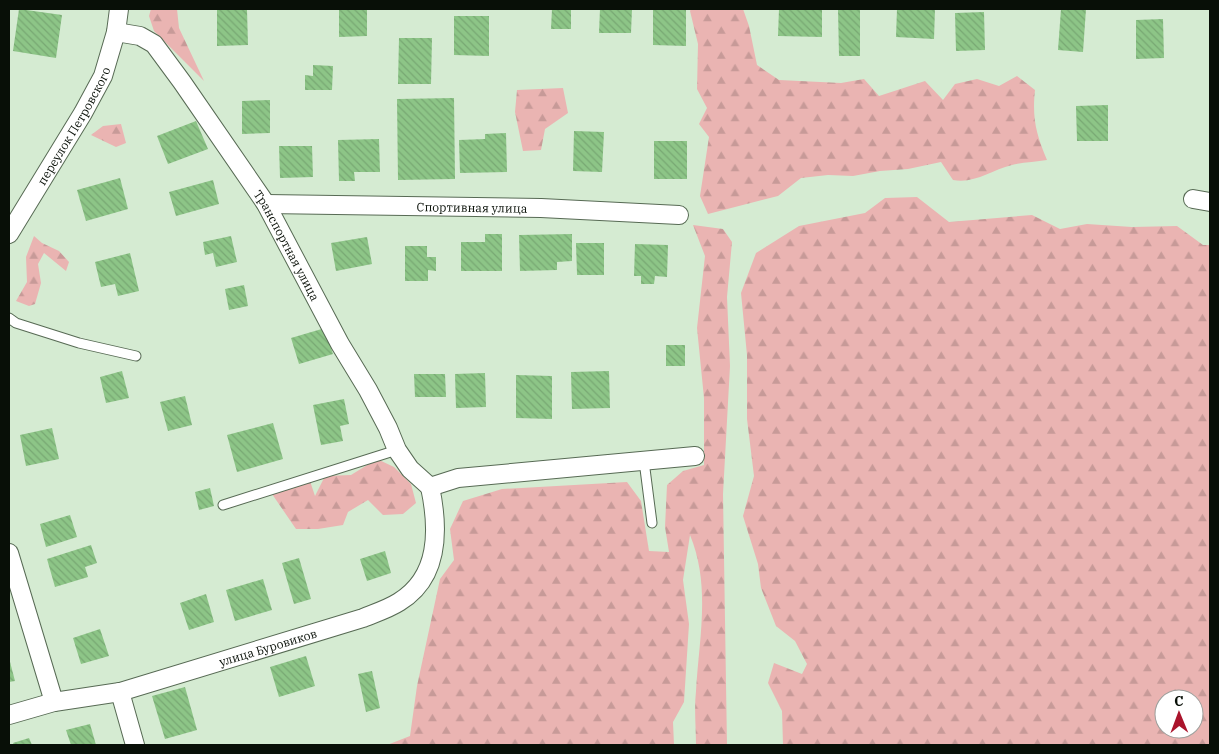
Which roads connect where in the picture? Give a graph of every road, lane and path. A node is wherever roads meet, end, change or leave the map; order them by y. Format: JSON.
{"nodes":[{"id":1,"x":119,"y":9,"type":"edge"},
{"id":2,"x":116,"y":32,"type":"junction"},
{"id":3,"x":1193,"y":199,"type":"dead end"},
{"id":4,"x":1210,"y":202,"type":"edge"},
{"id":5,"x":266,"y":204,"type":"junction"},
{"id":6,"x":679,"y":215,"type":"dead end"},
{"id":7,"x":9,"y":234,"type":"edge"},
{"id":8,"x":9,"y":318,"type":"edge"},
{"id":9,"x":136,"y":356,"type":"dead end"},
{"id":10,"x":396,"y":450,"type":"junction"},
{"id":11,"x":695,"y":456,"type":"dead end"},
{"id":12,"x":644,"y":461,"type":"junction"},
{"id":13,"x":430,"y":487,"type":"junction"},
{"id":14,"x":223,"y":505,"type":"dead end"},
{"id":15,"x":652,"y":524,"type":"dead end"},
{"id":16,"x":9,"y":553,"type":"edge"},
{"id":17,"x":120,"y":692,"type":"junction"},
{"id":18,"x":54,"y":702,"type":"junction"},
{"id":19,"x":9,"y":715,"type":"edge"},
{"id":20,"x":135,"y":745,"type":"edge"}],
"edges":[{"from":1,"to":2,"type":"street","name":"переулок Петровского"},
{"from":2,"to":5,"type":"street","name":"Транспортная улица"},
{"from":2,"to":7,"type":"street","name":"переулок Петровского"},
{"from":3,"to":4,"type":"street"},
{"from":5,"to":6,"type":"street","name":"Спортивная улица"},
{"from":5,"to":10,"type":"street","name":"Транспортная улица"},
{"from":8,"to":9,"type":"lane"},
{"from":10,"to":13,"type":"street","name":"Транспортная улица"},
{"from":10,"to":14,"type":"lane"},
{"from":11,"to":12,"type":"street"},
{"from":12,"to":13,"type":"street"},
{"from":12,"to":15,"type":"lane"},
{"from":13,"to":17,"type":"street","name":"улица Буровиков"},
{"from":16,"to":18,"type":"street"},
{"from":17,"to":18,"type":"street","name":"улица Буровиков"},
{"from":17,"to":20,"type":"street"},
{"from":18,"to":19,"type":"street","name":"улица Буровиков"}]}
